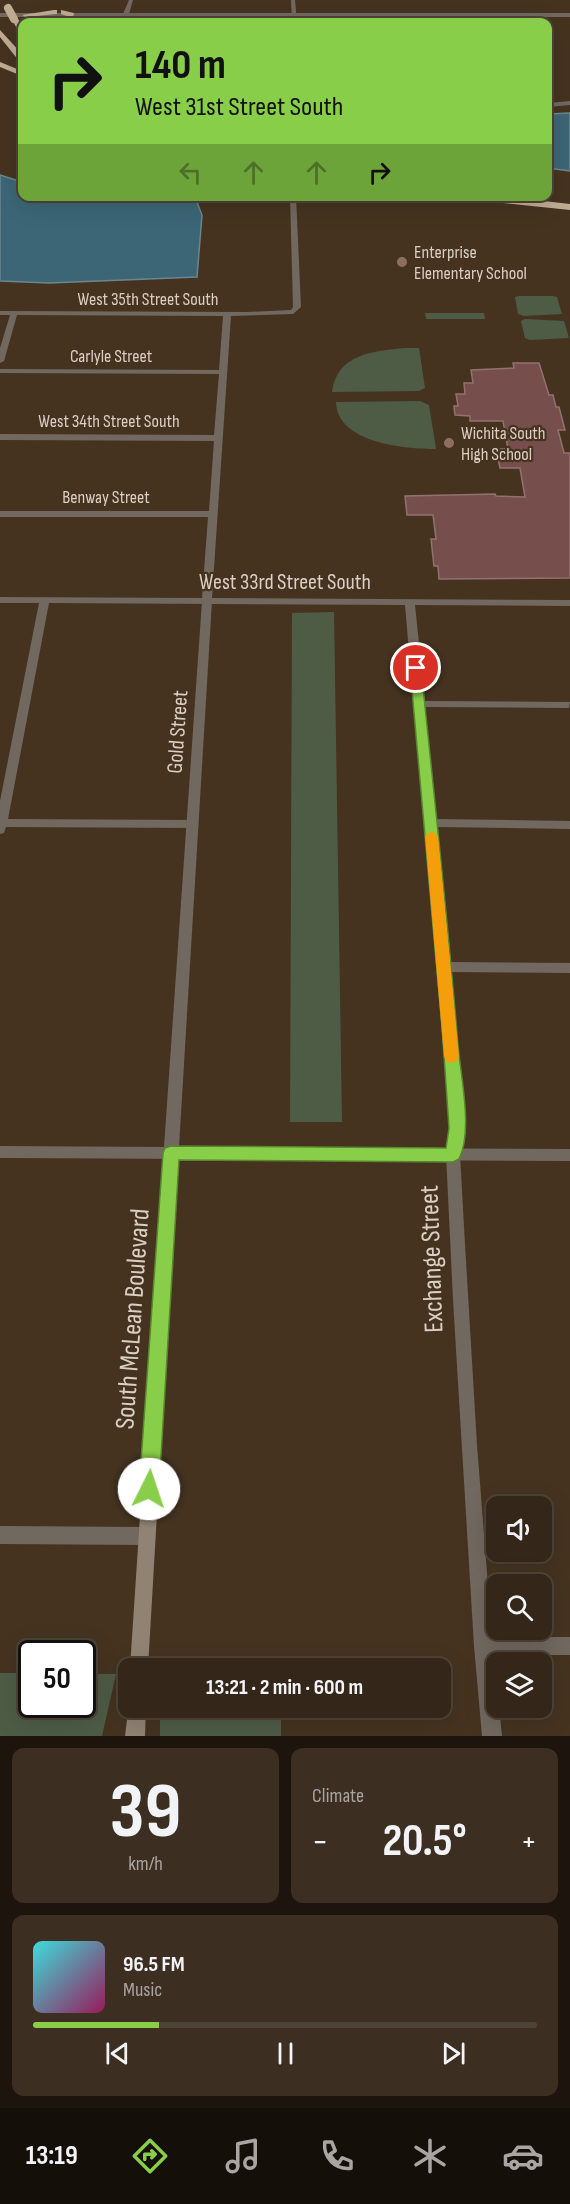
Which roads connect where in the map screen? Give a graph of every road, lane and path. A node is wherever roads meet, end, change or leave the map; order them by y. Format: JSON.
{"nodes":[{"id":1,"x":131,"y":0,"type":"edge"},
{"id":2,"x":293,"y":0,"type":"edge"},
{"id":3,"x":45,"y":5,"type":"dead end"},
{"id":4,"x":3,"y":9,"type":"edge"},
{"id":5,"x":54,"y":12,"type":"junction"},
{"id":6,"x":126,"y":14,"type":"junction"},
{"id":7,"x":26,"y":15,"type":"junction"},
{"id":8,"x":294,"y":15,"type":"junction"},
{"id":9,"x":570,"y":15,"type":"edge"},
{"id":10,"x":68,"y":17,"type":"edge"},
{"id":11,"x":294,"y":18,"type":"edge"},
{"id":12,"x":18,"y":25,"type":"edge"},
{"id":13,"x":0,"y":32,"type":"edge"},
{"id":14,"x":18,"y":54,"type":"edge"},
{"id":15,"x":0,"y":64,"type":"edge"},
{"id":16,"x":18,"y":72,"type":"edge"},
{"id":17,"x":570,"y":104,"type":"edge"},
{"id":18,"x":552,"y":106,"type":"edge"},
{"id":19,"x":552,"y":194,"type":"edge"},
{"id":20,"x":559,"y":195,"type":"dead end"},
{"id":21,"x":293,"y":201,"type":"edge"},
{"id":22,"x":513,"y":201,"type":"edge"},
{"id":23,"x":570,"y":207,"type":"edge"},
{"id":24,"x":0,"y":313,"type":"edge"},
{"id":25,"x":14,"y":313,"type":"junction"},
{"id":26,"x":227,"y":314,"type":"junction"},
{"id":27,"x":0,"y":361,"type":"edge"},
{"id":28,"x":0,"y":371,"type":"edge"},
{"id":29,"x":222,"y":372,"type":"junction"},
{"id":30,"x":0,"y":438,"type":"edge"},
{"id":31,"x":218,"y":438,"type":"junction"},
{"id":32,"x":0,"y":514,"type":"edge"},
{"id":33,"x":213,"y":514,"type":"junction"},
{"id":34,"x":0,"y":600,"type":"edge"},
{"id":35,"x":45,"y":600,"type":"junction"},
{"id":36,"x":207,"y":601,"type":"junction"},
{"id":37,"x":410,"y":602,"type":"junction"},
{"id":38,"x":570,"y":603,"type":"edge"},
{"id":39,"x":419,"y":704,"type":"junction"},
{"id":40,"x":569,"y":705,"type":"edge"},
{"id":41,"x":431,"y":823,"type":"junction"},
{"id":42,"x":193,"y":824,"type":"junction"},
{"id":43,"x":0,"y":825,"type":"edge"},
{"id":44,"x":570,"y":825,"type":"edge"},
{"id":45,"x":444,"y":966,"type":"junction"},
{"id":46,"x":570,"y":968,"type":"edge"},
{"id":47,"x":0,"y":1152,"type":"edge"},
{"id":48,"x":171,"y":1153,"type":"junction"},
{"id":49,"x":453,"y":1155,"type":"junction"},
{"id":50,"x":570,"y":1155,"type":"edge"},
{"id":51,"x":0,"y":1535,"type":"edge"},
{"id":52,"x":146,"y":1536,"type":"junction"},
{"id":53,"x":483,"y":1646,"type":"junction"},
{"id":54,"x":570,"y":1646,"type":"edge"},
{"id":55,"x":140,"y":1658,"type":"edge"},
{"id":56,"x":136,"y":1718,"type":"edge"},
{"id":57,"x":135,"y":1736,"type":"edge"},
{"id":58,"x":492,"y":1736,"type":"edge"}],
"edges":[{"from":1,"to":6,"type":"street"},
{"from":2,"to":8,"type":"street"},
{"from":3,"to":5,"type":"highway"},
{"from":4,"to":5,"type":"street"},
{"from":4,"to":7,"type":"street"},
{"from":4,"to":12,"type":"highway","bridge":true},
{"from":5,"to":7,"type":"highway"},
{"from":5,"to":10,"type":"street"},
{"from":6,"to":8,"type":"street"},
{"from":6,"to":10,"type":"street"},
{"from":7,"to":10,"type":"street"},
{"from":8,"to":9,"type":"street"},
{"from":8,"to":11,"type":"street"},
{"from":13,"to":14,"type":"highway"},
{"from":15,"to":16,"type":"highway"},
{"from":17,"to":18,"type":"street"},
{"from":19,"to":20,"type":"highway"},
{"from":21,"to":26,"type":"street","name":"West 35th Street South"},
{"from":22,"to":23,"type":"highway"},
{"from":24,"to":25,"type":"street","name":"West 35th Street South"},
{"from":25,"to":26,"type":"street","name":"West 35th Street South"},
{"from":25,"to":27,"type":"street"},
{"from":26,"to":29,"type":"street","name":"Gold Street"},
{"from":28,"to":29,"type":"street","name":"Carlyle Street"},
{"from":29,"to":31,"type":"street","name":"Gold Street"},
{"from":30,"to":31,"type":"street","name":"West 34th Street South"},
{"from":31,"to":33,"type":"street","name":"Gold Street"},
{"from":32,"to":33,"type":"street","name":"Benway Street"},
{"from":33,"to":36,"type":"street","name":"Gold Street"},
{"from":34,"to":35,"type":"street","name":"West 33rd Street South"},
{"from":35,"to":36,"type":"street","name":"West 33rd Street South"},
{"from":35,"to":43,"type":"street"},
{"from":36,"to":37,"type":"street","name":"West 33rd Street South"},
{"from":36,"to":42,"type":"street","name":"Gold Street"},
{"from":37,"to":38,"type":"street","name":"West 33rd Street South"},
{"from":37,"to":39,"type":"street","name":"Exchange Street"},
{"from":39,"to":40,"type":"street"},
{"from":39,"to":41,"type":"street","name":"Exchange Street"},
{"from":41,"to":44,"type":"street"},
{"from":41,"to":45,"type":"street","name":"Exchange Street"},
{"from":42,"to":43,"type":"street"},
{"from":42,"to":48,"type":"street","name":"Gold Street"},
{"from":45,"to":46,"type":"street"},
{"from":45,"to":49,"type":"street","name":"Exchange Street"},
{"from":47,"to":48,"type":"street"},
{"from":48,"to":49,"type":"street"},
{"from":48,"to":52,"type":"main road","name":"South McLean Boulevard"},
{"from":49,"to":50,"type":"street"},
{"from":49,"to":53,"type":"street","name":"Exchange Street"},
{"from":51,"to":52,"type":"street"},
{"from":52,"to":55,"type":"main road","name":"South McLean Boulevard"},
{"from":53,"to":54,"type":"street"},
{"from":53,"to":58,"type":"street","name":"Exchange Street"},
{"from":56,"to":57,"type":"main road"}]}
